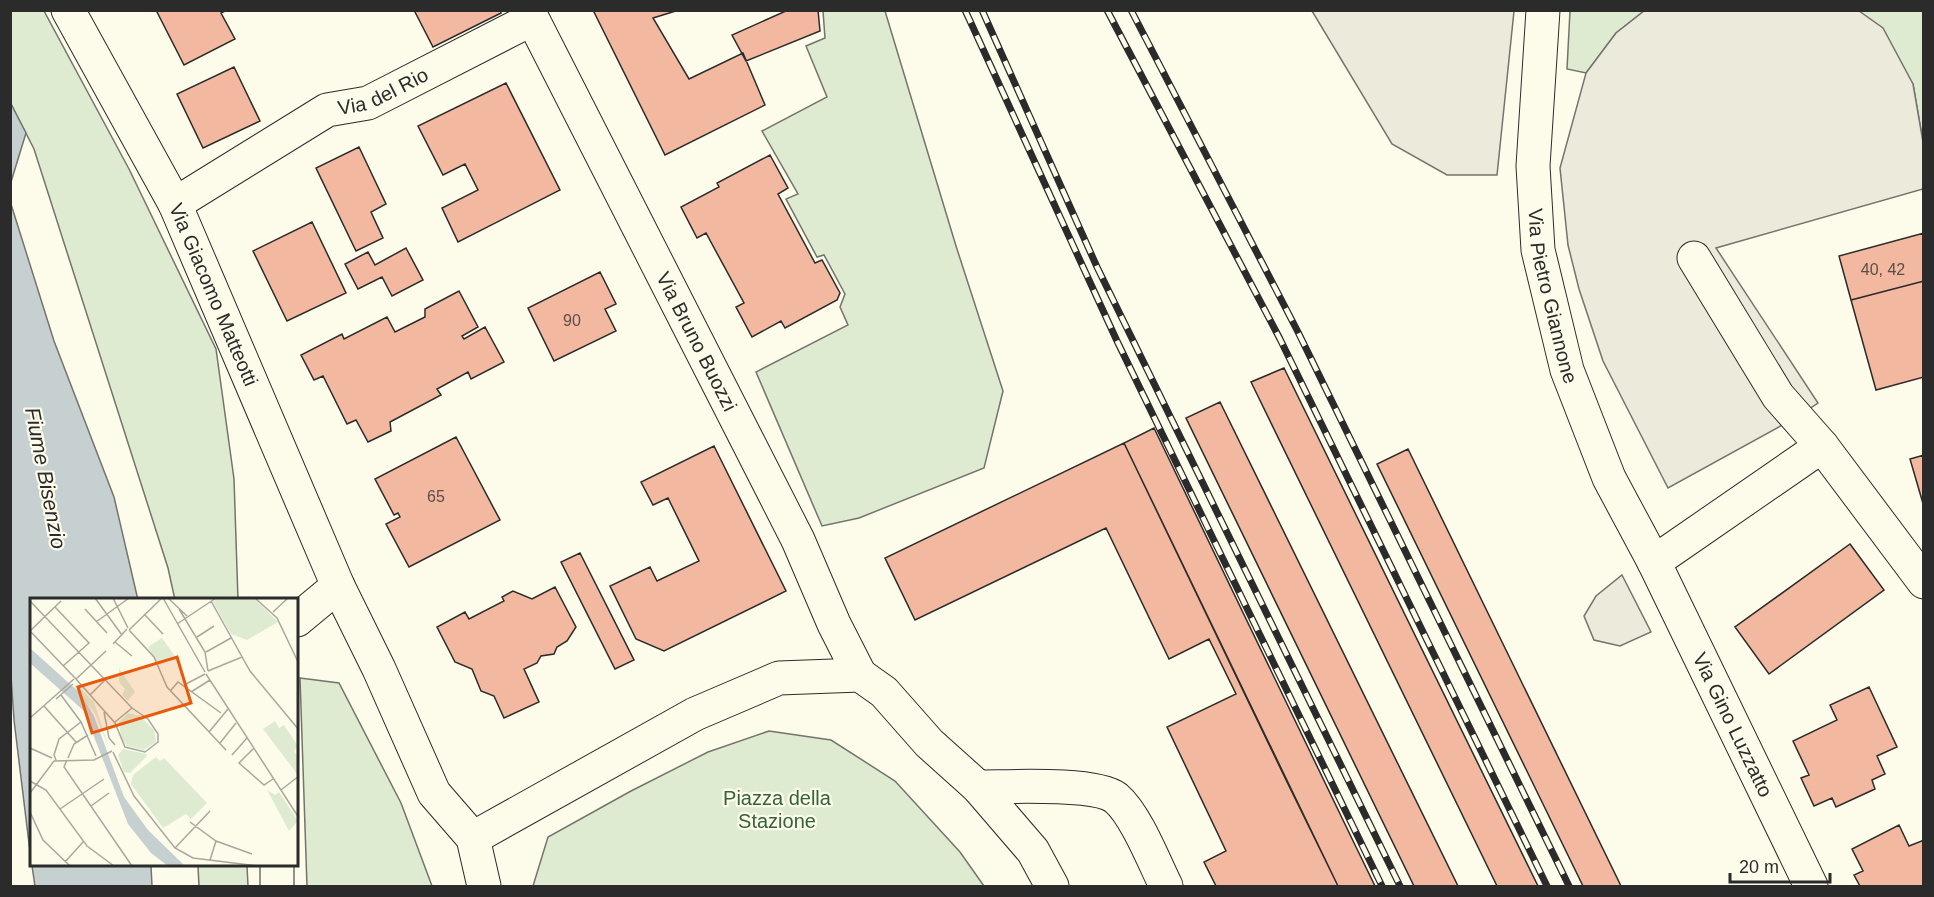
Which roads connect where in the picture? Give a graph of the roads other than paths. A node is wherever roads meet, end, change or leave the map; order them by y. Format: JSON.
{"nodes":[{"id":1,"x":68,"y":10,"type":"edge"},
{"id":2,"x":1543,"y":10,"type":"edge"},
{"id":3,"x":530,"y":15,"type":"edge"},
{"id":4,"x":175,"y":204,"type":"junction"},
{"id":5,"x":1694,"y":258,"type":"dead end"},
{"id":6,"x":1822,"y":446,"type":"junction"},
{"id":7,"x":1654,"y":562,"type":"junction"},
{"id":8,"x":1923,"y":582,"type":"edge"},
{"id":9,"x":339,"y":586,"type":"junction"},
{"id":10,"x":298,"y":619,"type":"edge"},
{"id":11,"x":860,"y":675,"type":"junction"},
{"id":12,"x":978,"y":787,"type":"junction"},
{"id":13,"x":473,"y":838,"type":"junction"},
{"id":14,"x":277,"y":867,"type":"edge"},
{"id":15,"x":277,"y":886,"type":"edge"},
{"id":16,"x":484,"y":886,"type":"edge"},
{"id":17,"x":1052,"y":886,"type":"edge"},
{"id":18,"x":1166,"y":886,"type":"edge"},
{"id":19,"x":1811,"y":886,"type":"edge"}],
"edges":[{"from":1,"to":4,"type":"street","name":"Via Giacomo Matteotti"},
{"from":2,"to":7,"type":"street","name":"Via Pietro Giannone"},
{"from":3,"to":4,"type":"street","name":"Via del Rio"},
{"from":3,"to":11,"type":"street","name":"Via Bruno Buozzi"},
{"from":4,"to":9,"type":"street","name":"Via Giacomo Matteotti"},
{"from":5,"to":6,"type":"street"},
{"from":6,"to":7,"type":"street"},
{"from":6,"to":8,"type":"street"},
{"from":7,"to":19,"type":"street","name":"Via Gino Luzzatto"},
{"from":9,"to":10,"type":"street"},
{"from":9,"to":13,"type":"street","name":"Via Giacomo Matteotti"},
{"from":11,"to":12,"type":"street"},
{"from":11,"to":13,"type":"street"},
{"from":12,"to":17,"type":"street"},
{"from":12,"to":18,"type":"street"},
{"from":13,"to":16,"type":"street"},
{"from":14,"to":15,"type":"street"}]}
